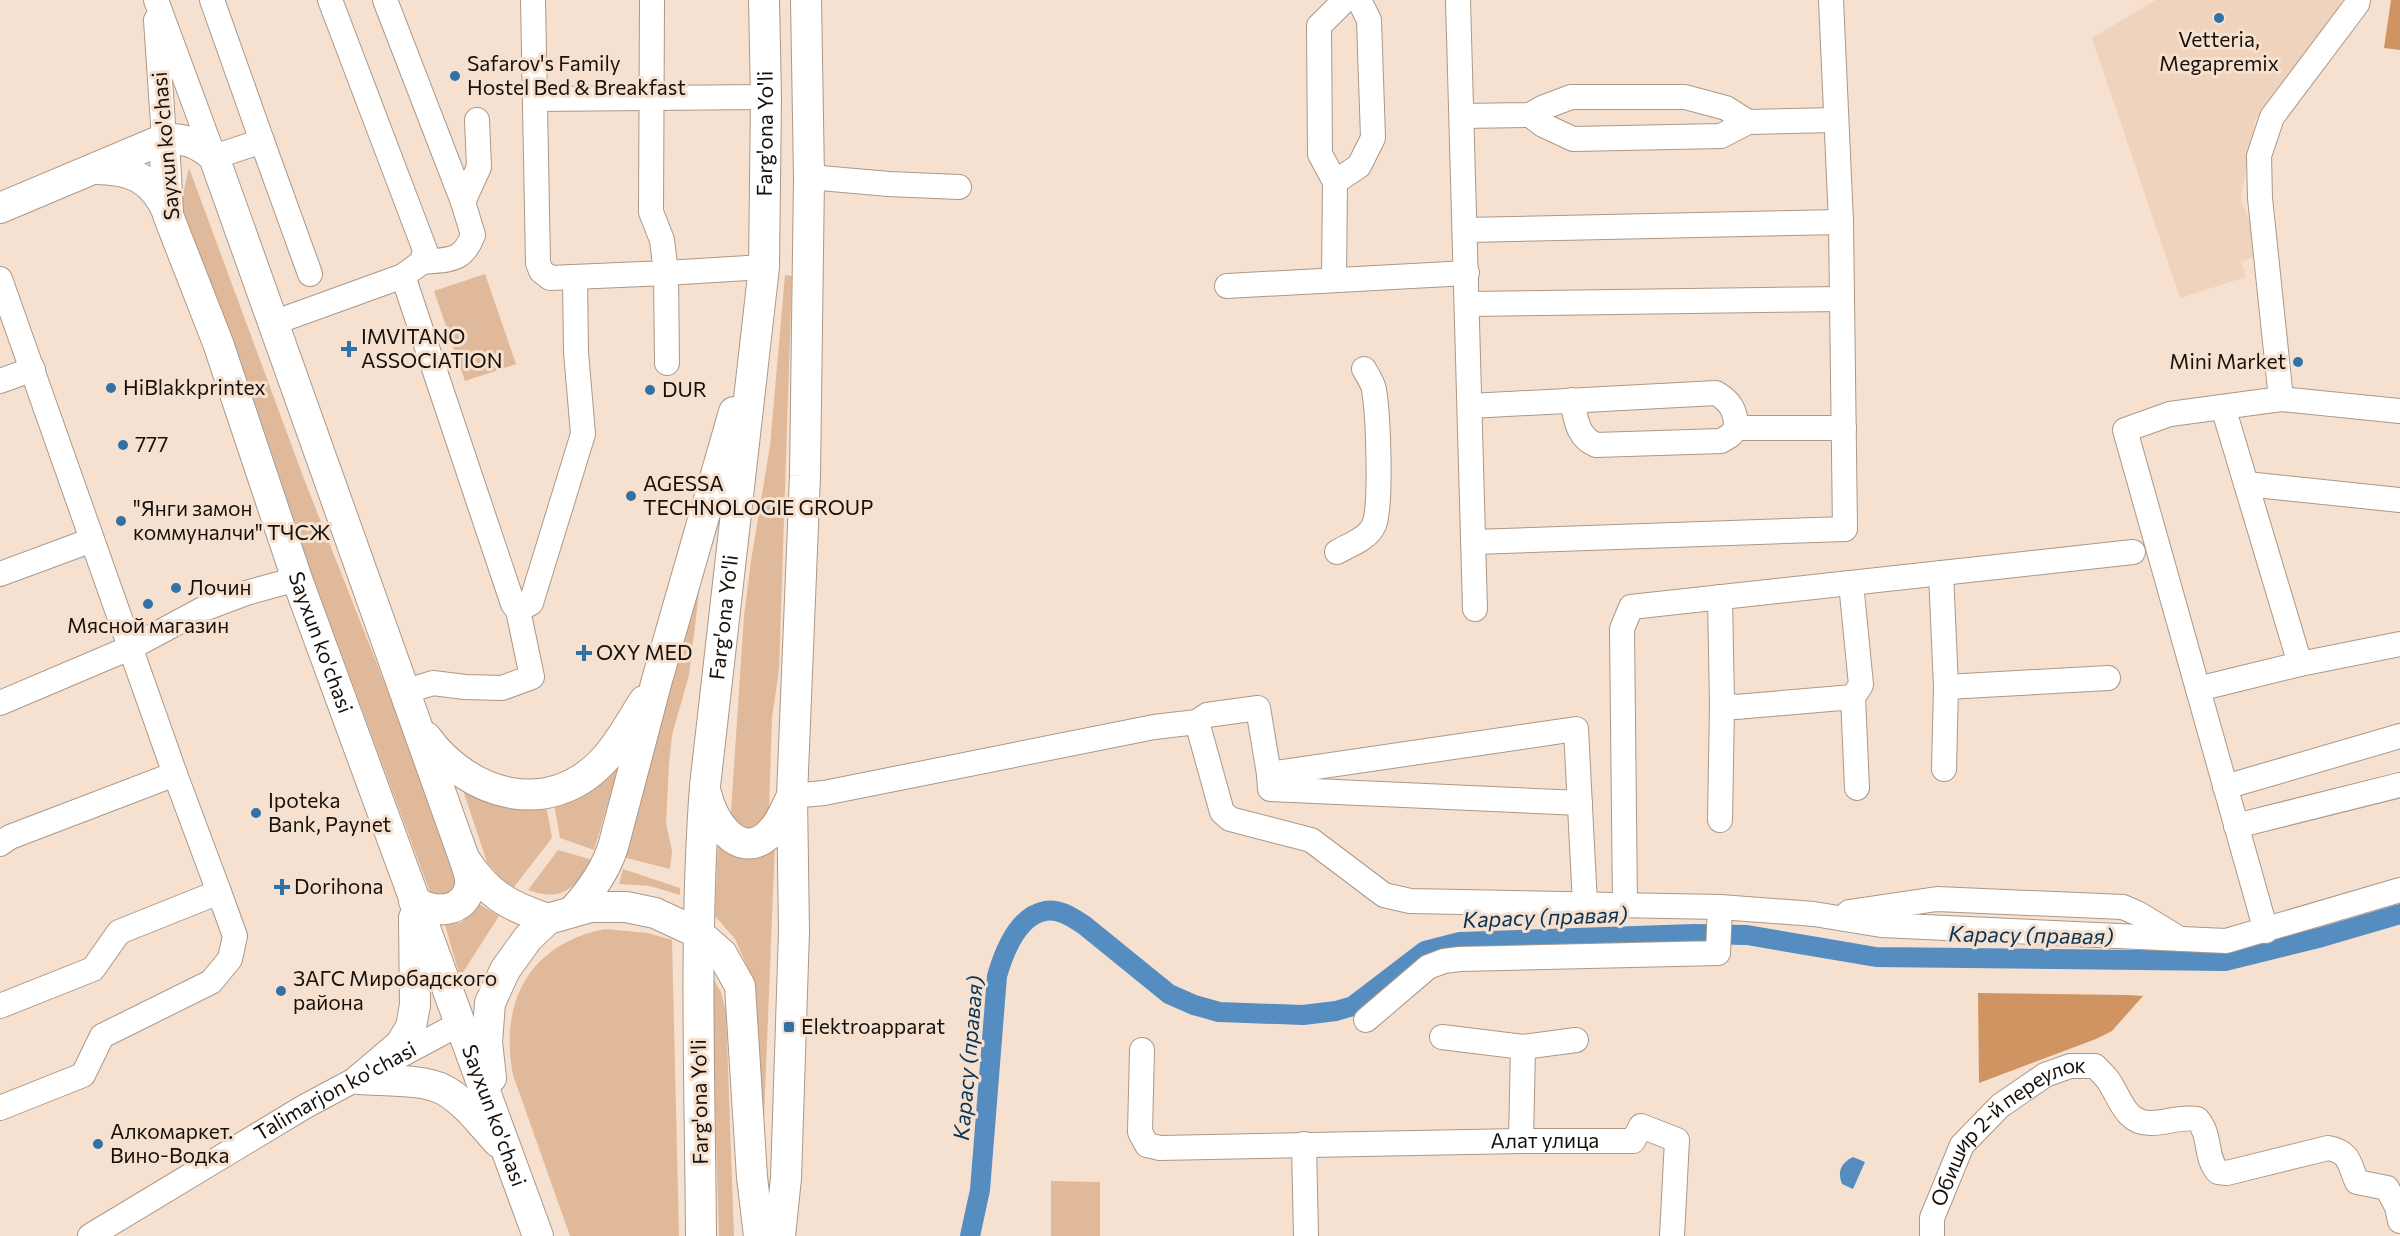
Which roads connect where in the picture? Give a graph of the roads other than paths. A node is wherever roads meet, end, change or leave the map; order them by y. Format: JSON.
{"nodes":[{"id":1,"x":155,"y":0,"type":"edge"},
{"id":2,"x":212,"y":0,"type":"edge"},
{"id":3,"x":330,"y":0,"type":"edge"},
{"id":4,"x":385,"y":0,"type":"edge"},
{"id":5,"x":533,"y":0,"type":"edge"},
{"id":6,"x":652,"y":0,"type":"edge"},
{"id":7,"x":764,"y":0,"type":"edge"},
{"id":8,"x":806,"y":0,"type":"edge"},
{"id":9,"x":1345,"y":0,"type":"edge"},
{"id":10,"x":1359,"y":0,"type":"edge"},
{"id":11,"x":1458,"y":0,"type":"edge"},
{"id":12,"x":1831,"y":0,"type":"edge"},
{"id":13,"x":2358,"y":0,"type":"edge"},
{"id":14,"x":766,"y":97,"type":"junction"},
{"id":15,"x":651,"y":98,"type":"junction"},
{"id":16,"x":535,"y":99,"type":"junction"},
{"id":17,"x":1530,"y":115,"type":"junction"},
{"id":18,"x":1462,"y":116,"type":"junction"},
{"id":19,"x":477,"y":120,"type":"dead end"},
{"id":20,"x":1836,"y":120,"type":"junction"},
{"id":21,"x":1748,"y":122,"type":"junction"},
{"id":22,"x":164,"y":139,"type":"junction"},
{"id":23,"x":262,"y":141,"type":"junction"},
{"id":24,"x":214,"y":157,"type":"junction"},
{"id":25,"x":80,"y":173,"type":"junction"},
{"id":26,"x":809,"y":177,"type":"junction"},
{"id":27,"x":1335,"y":182,"type":"junction"},
{"id":28,"x":958,"y":187,"type":"dead end"},
{"id":29,"x":463,"y":202,"type":"junction"},
{"id":30,"x":0,"y":208,"type":"edge"},
{"id":31,"x":168,"y":215,"type":"junction"},
{"id":32,"x":1841,"y":222,"type":"junction"},
{"id":33,"x":1466,"y":230,"type":"junction"},
{"id":34,"x":422,"y":262,"type":"junction"},
{"id":35,"x":764,"y":267,"type":"junction"},
{"id":36,"x":666,"y":273,"type":"junction"},
{"id":37,"x":1467,"y":273,"type":"junction"},
{"id":38,"x":310,"y":274,"type":"dead end"},
{"id":39,"x":403,"y":276,"type":"junction"},
{"id":40,"x":575,"y":278,"type":"junction"},
{"id":41,"x":0,"y":279,"type":"edge"},
{"id":42,"x":1334,"y":279,"type":"junction"},
{"id":43,"x":1227,"y":286,"type":"dead end"},
{"id":44,"x":1842,"y":299,"type":"junction"},
{"id":45,"x":1468,"y":304,"type":"junction"},
{"id":46,"x":273,"y":323,"type":"junction"},
{"id":47,"x":758,"y":328,"type":"junction"},
{"id":48,"x":667,"y":363,"type":"dead end"},
{"id":49,"x":33,"y":369,"type":"junction"},
{"id":50,"x":1364,"y":369,"type":"dead end"},
{"id":51,"x":0,"y":381,"type":"edge"},
{"id":52,"x":2281,"y":399,"type":"junction"},
{"id":53,"x":1572,"y":400,"type":"junction"},
{"id":54,"x":1470,"y":406,"type":"junction"},
{"id":55,"x":2223,"y":407,"type":"junction"},
{"id":56,"x":2400,"y":411,"type":"edge"},
{"id":57,"x":1736,"y":428,"type":"junction"},
{"id":58,"x":1844,"y":428,"type":"junction"},
{"id":59,"x":2246,"y":484,"type":"junction"},
{"id":60,"x":2400,"y":500,"type":"edge"},
{"id":61,"x":92,"y":540,"type":"junction"},
{"id":62,"x":1473,"y":542,"type":"junction"},
{"id":63,"x":1337,"y":552,"type":"dead end"},
{"id":64,"x":2133,"y":552,"type":"dead end"},
{"id":65,"x":1941,"y":573,"type":"junction"},
{"id":66,"x":0,"y":574,"type":"edge"},
{"id":67,"x":297,"y":579,"type":"junction"},
{"id":68,"x":1851,"y":583,"type":"junction"},
{"id":69,"x":1720,"y":597,"type":"junction"},
{"id":70,"x":1475,"y":609,"type":"dead end"},
{"id":71,"x":518,"y":610,"type":"junction"},
{"id":72,"x":2400,"y":644,"type":"edge"},
{"id":73,"x":132,"y":647,"type":"junction"},
{"id":74,"x":2300,"y":664,"type":"junction"},
{"id":75,"x":2108,"y":678,"type":"dead end"},
{"id":76,"x":657,"y":680,"type":"junction"},
{"id":77,"x":1946,"y":687,"type":"junction"},
{"id":78,"x":2198,"y":689,"type":"junction"},
{"id":79,"x":404,"y":692,"type":"junction"},
{"id":80,"x":1853,"y":698,"type":"junction"},
{"id":81,"x":0,"y":703,"type":"edge"},
{"id":82,"x":1722,"y":704,"type":"junction"},
{"id":83,"x":1197,"y":722,"type":"junction"},
{"id":84,"x":415,"y":723,"type":"junction"},
{"id":85,"x":2400,"y":736,"type":"edge"},
{"id":86,"x":1944,"y":769,"type":"dead end"},
{"id":87,"x":176,"y":774,"type":"junction"},
{"id":88,"x":1269,"y":774,"type":"junction"},
{"id":89,"x":2400,"y":785,"type":"edge"},
{"id":90,"x":705,"y":786,"type":"junction"},
{"id":91,"x":2225,"y":787,"type":"junction"},
{"id":92,"x":1857,"y":788,"type":"dead end"},
{"id":93,"x":792,"y":796,"type":"junction"},
{"id":94,"x":1580,"y":803,"type":"junction"},
{"id":95,"x":1720,"y":820,"type":"dead end"},
{"id":96,"x":2236,"y":826,"type":"junction"},
{"id":97,"x":0,"y":844,"type":"edge"},
{"id":98,"x":464,"y":858,"type":"junction"},
{"id":99,"x":2400,"y":890,"type":"edge"},
{"id":100,"x":219,"y":892,"type":"junction"},
{"id":101,"x":414,"y":901,"type":"junction"},
{"id":102,"x":1585,"y":904,"type":"junction"},
{"id":103,"x":1625,"y":906,"type":"junction"},
{"id":104,"x":1720,"y":907,"type":"junction"},
{"id":105,"x":560,"y":915,"type":"junction"},
{"id":106,"x":2266,"y":931,"type":"junction"},
{"id":107,"x":698,"y":933,"type":"junction"},
{"id":108,"x":497,"y":986,"type":"junction"},
{"id":109,"x":0,"y":1006,"type":"edge"},
{"id":110,"x":1366,"y":1020,"type":"dead end"},
{"id":111,"x":459,"y":1024,"type":"junction"},
{"id":112,"x":1442,"y":1037,"type":"dead end"},
{"id":113,"x":1576,"y":1040,"type":"dead end"},
{"id":114,"x":1523,"y":1047,"type":"junction"},
{"id":115,"x":1142,"y":1050,"type":"dead end"},
{"id":116,"x":360,"y":1079,"type":"junction"},
{"id":117,"x":0,"y":1108,"type":"edge"},
{"id":118,"x":1521,"y":1141,"type":"junction"},
{"id":119,"x":1304,"y":1144,"type":"junction"},
{"id":120,"x":507,"y":1151,"type":"junction"},
{"id":121,"x":2400,"y":1221,"type":"edge"},
{"id":122,"x":90,"y":1236,"type":"edge"},
{"id":123,"x":538,"y":1236,"type":"edge"},
{"id":124,"x":701,"y":1236,"type":"edge"},
{"id":125,"x":759,"y":1236,"type":"edge"},
{"id":126,"x":780,"y":1236,"type":"edge"},
{"id":127,"x":1305,"y":1236,"type":"edge"},
{"id":128,"x":1672,"y":1236,"type":"edge"},
{"id":129,"x":1932,"y":1236,"type":"edge"}],
"edges":[{"from":1,"to":22,"type":"street","name":"Sayxun ko'chasi"},
{"from":1,"to":24,"type":"street","name":"Sayxun ko'chasi"},
{"from":2,"to":23,"type":"street"},
{"from":3,"to":34,"type":"street"},
{"from":4,"to":29,"type":"street"},
{"from":5,"to":16,"type":"street"},
{"from":6,"to":15,"type":"street"},
{"from":7,"to":14,"type":"main road","name":"Farg'ona Yo'li"},
{"from":8,"to":26,"type":"main road","name":"Farg'ona Yo'li"},
{"from":9,"to":27,"type":"street"},
{"from":10,"to":27,"type":"street"},
{"from":11,"to":18,"type":"street"},
{"from":12,"to":20,"type":"street"},
{"from":13,"to":52,"type":"street"},
{"from":14,"to":15,"type":"street"},
{"from":14,"to":35,"type":"main road","name":"Farg'ona Yo'li"},
{"from":15,"to":16,"type":"street"},
{"from":15,"to":36,"type":"street"},
{"from":16,"to":40,"type":"street"},
{"from":17,"to":18,"type":"street"},
{"from":17,"to":21,"type":"street"},
{"from":17,"to":21,"type":"street"},
{"from":18,"to":33,"type":"street"},
{"from":19,"to":29,"type":"street"},
{"from":20,"to":21,"type":"street"},
{"from":20,"to":32,"type":"street"},
{"from":22,"to":24,"type":"main road"},
{"from":22,"to":25,"type":"main road"},
{"from":22,"to":31,"type":"main road","name":"Sayxun ko'chasi"},
{"from":23,"to":24,"type":"street"},
{"from":23,"to":38,"type":"street"},
{"from":24,"to":46,"type":"main road","name":"Sayxun ko'chasi"},
{"from":25,"to":30,"type":"main road"},
{"from":25,"to":31,"type":"main road"},
{"from":26,"to":28,"type":"street"},
{"from":26,"to":93,"type":"main road","name":"Farg'ona Yo'li"},
{"from":27,"to":42,"type":"street"},
{"from":29,"to":34,"type":"street"},
{"from":31,"to":67,"type":"main road","name":"Sayxun ko'chasi"},
{"from":32,"to":33,"type":"street"},
{"from":32,"to":44,"type":"street"},
{"from":33,"to":37,"type":"street"},
{"from":34,"to":39,"type":"street"},
{"from":35,"to":36,"type":"street"},
{"from":35,"to":47,"type":"main road","name":"Farg'ona Yo'li"},
{"from":36,"to":40,"type":"street"},
{"from":36,"to":48,"type":"street"},
{"from":37,"to":42,"type":"street"},
{"from":37,"to":45,"type":"street"},
{"from":39,"to":46,"type":"street"},
{"from":39,"to":71,"type":"street"},
{"from":40,"to":71,"type":"street"},
{"from":41,"to":49,"type":"street"},
{"from":42,"to":43,"type":"street"},
{"from":44,"to":45,"type":"street"},
{"from":44,"to":58,"type":"street"},
{"from":45,"to":54,"type":"street"},
{"from":46,"to":79,"type":"main road","name":"Sayxun ko'chasi"},
{"from":47,"to":76,"type":"main road"},
{"from":47,"to":90,"type":"main road","name":"Farg'ona Yo'li"},
{"from":49,"to":51,"type":"street"},
{"from":49,"to":61,"type":"street"},
{"from":50,"to":63,"type":"street"},
{"from":52,"to":55,"type":"street"},
{"from":52,"to":56,"type":"street"},
{"from":53,"to":54,"type":"street"},
{"from":53,"to":57,"type":"street"},
{"from":53,"to":57,"type":"street"},
{"from":54,"to":62,"type":"street"},
{"from":55,"to":59,"type":"street"},
{"from":55,"to":78,"type":"street"},
{"from":57,"to":58,"type":"street"},
{"from":58,"to":62,"type":"street"},
{"from":59,"to":60,"type":"street"},
{"from":59,"to":74,"type":"street"},
{"from":61,"to":66,"type":"street"},
{"from":61,"to":73,"type":"street"},
{"from":62,"to":70,"type":"street"},
{"from":64,"to":65,"type":"street"},
{"from":65,"to":68,"type":"street"},
{"from":65,"to":77,"type":"street"},
{"from":67,"to":73,"type":"street"},
{"from":67,"to":101,"type":"main road","name":"Sayxun ko'chasi"},
{"from":68,"to":69,"type":"street"},
{"from":68,"to":80,"type":"street"},
{"from":69,"to":82,"type":"street"},
{"from":69,"to":103,"type":"street"},
{"from":71,"to":79,"type":"street"},
{"from":72,"to":74,"type":"street"},
{"from":73,"to":81,"type":"street"},
{"from":73,"to":87,"type":"street"},
{"from":74,"to":78,"type":"street"},
{"from":75,"to":77,"type":"street"},
{"from":76,"to":84,"type":"main road"},
{"from":76,"to":105,"type":"main road"},
{"from":77,"to":86,"type":"street"},
{"from":78,"to":91,"type":"street"},
{"from":79,"to":84,"type":"main road","name":"Sayxun ko'chasi"},
{"from":80,"to":82,"type":"street"},
{"from":80,"to":92,"type":"street"},
{"from":82,"to":95,"type":"street"},
{"from":83,"to":88,"type":"street"},
{"from":83,"to":93,"type":"street"},
{"from":83,"to":102,"type":"street"},
{"from":84,"to":98,"type":"main road","name":"Sayxun ko'chasi"},
{"from":85,"to":91,"type":"street"},
{"from":87,"to":97,"type":"street"},
{"from":87,"to":100,"type":"street"},
{"from":88,"to":94,"type":"street"},
{"from":88,"to":94,"type":"street"},
{"from":89,"to":96,"type":"street"},
{"from":90,"to":93,"type":"main road"},
{"from":90,"to":107,"type":"main road","name":"Farg'ona Yo'li"},
{"from":91,"to":96,"type":"street"},
{"from":93,"to":126,"type":"main road","name":"Farg'ona Yo'li"},
{"from":94,"to":102,"type":"street"},
{"from":96,"to":106,"type":"street"},
{"from":98,"to":101,"type":"main road"},
{"from":98,"to":105,"type":"main road","name":"Sayxun ko'chasi"},
{"from":99,"to":106,"type":"street"},
{"from":100,"to":109,"type":"street"},
{"from":100,"to":117,"type":"street"},
{"from":101,"to":111,"type":"main road","name":"Sayxun ko'chasi"},
{"from":101,"to":116,"type":"main road"},
{"from":102,"to":103,"type":"street"},
{"from":103,"to":104,"type":"street"},
{"from":104,"to":106,"type":"street"},
{"from":104,"to":110,"type":"street"},
{"from":105,"to":107,"type":"main road"},
{"from":105,"to":108,"type":"main road"},
{"from":107,"to":124,"type":"main road","name":"Farg'ona Yo'li"},
{"from":107,"to":125,"type":"main road"},
{"from":108,"to":111,"type":"main road"},
{"from":108,"to":120,"type":"main road"},
{"from":111,"to":116,"type":"street","name":"Talimarjon ko'chasi"},
{"from":111,"to":120,"type":"main road","name":"Sayxun ko'chasi"},
{"from":112,"to":114,"type":"street"},
{"from":113,"to":114,"type":"street"},
{"from":114,"to":118,"type":"street"},
{"from":115,"to":119,"type":"street","name":"Алат улица"},
{"from":116,"to":120,"type":"main road"},
{"from":116,"to":122,"type":"street","name":"Talimarjon ko'chasi"},
{"from":118,"to":119,"type":"street","name":"Алат улица"},
{"from":118,"to":128,"type":"street","name":"Алат улица"},
{"from":119,"to":127,"type":"street"},
{"from":120,"to":123,"type":"main road","name":"Sayxun ko'chasi"},
{"from":121,"to":129,"type":"street","name":"Обишир 2-й переулок"}]}
